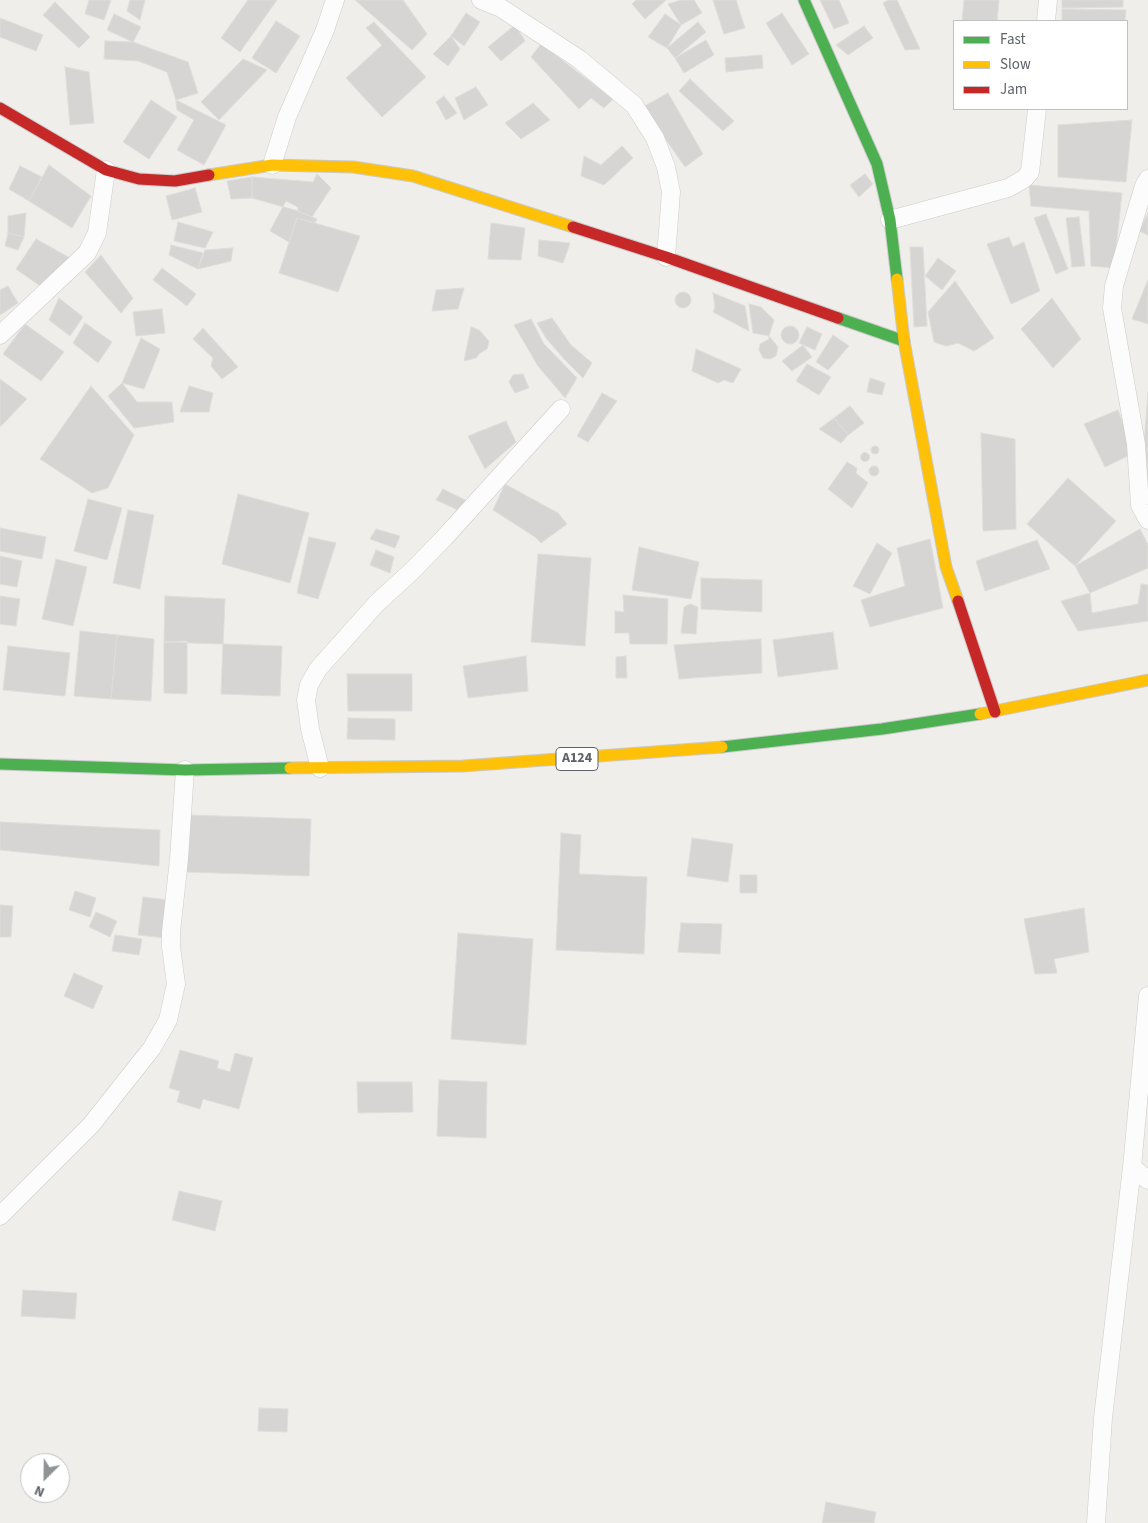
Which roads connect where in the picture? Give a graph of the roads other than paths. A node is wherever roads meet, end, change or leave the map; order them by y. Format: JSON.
{"nodes":[{"id":1,"x":335,"y":0,"type":"edge"},
{"id":2,"x":481,"y":0,"type":"edge"},
{"id":3,"x":804,"y":0,"type":"edge"},
{"id":4,"x":1048,"y":0,"type":"edge"},
{"id":5,"x":1046,"y":20,"type":"edge"},
{"id":6,"x":0,"y":108,"type":"edge"},
{"id":7,"x":1037,"y":110,"type":"edge"},
{"id":8,"x":272,"y":165,"type":"junction"},
{"id":9,"x":106,"y":170,"type":"junction"},
{"id":10,"x":1148,"y":179,"type":"edge"},
{"id":11,"x":890,"y":220,"type":"junction"},
{"id":12,"x":666,"y":257,"type":"junction"},
{"id":13,"x":0,"y":335,"type":"edge"},
{"id":14,"x":904,"y":341,"type":"junction"},
{"id":15,"x":561,"y":409,"type":"dead end"},
{"id":16,"x":1148,"y":520,"type":"edge"},
{"id":17,"x":1148,"y":680,"type":"edge"},
{"id":18,"x":994,"y":712,"type":"junction"},
{"id":19,"x":0,"y":764,"type":"edge"},
{"id":20,"x":320,"y":768,"type":"junction"},
{"id":21,"x":185,"y":770,"type":"junction"},
{"id":22,"x":1148,"y":996,"type":"edge"},
{"id":23,"x":1132,"y":1167,"type":"junction"},
{"id":24,"x":1148,"y":1180,"type":"edge"},
{"id":25,"x":0,"y":1216,"type":"edge"},
{"id":26,"x":1098,"y":1520,"type":"edge"}],
"edges":[{"from":1,"to":8,"type":"street"},
{"from":2,"to":12,"type":"street"},
{"from":3,"to":11,"type":"main road"},
{"from":4,"to":5,"type":"street"},
{"from":6,"to":9,"type":"main road"},
{"from":7,"to":11,"type":"street"},
{"from":8,"to":9,"type":"main road"},
{"from":8,"to":12,"type":"main road"},
{"from":9,"to":13,"type":"street"},
{"from":10,"to":16,"type":"street"},
{"from":11,"to":14,"type":"main road"},
{"from":12,"to":14,"type":"main road"},
{"from":14,"to":18,"type":"main road"},
{"from":15,"to":20,"type":"street"},
{"from":17,"to":18,"type":"main road","number":"A124"},
{"from":18,"to":20,"type":"main road","number":"A124"},
{"from":19,"to":21,"type":"main road","number":"A124"},
{"from":20,"to":21,"type":"main road","number":"A124"},
{"from":21,"to":25,"type":"street"},
{"from":22,"to":23,"type":"street"},
{"from":23,"to":24,"type":"street"},
{"from":23,"to":26,"type":"street"}]}
